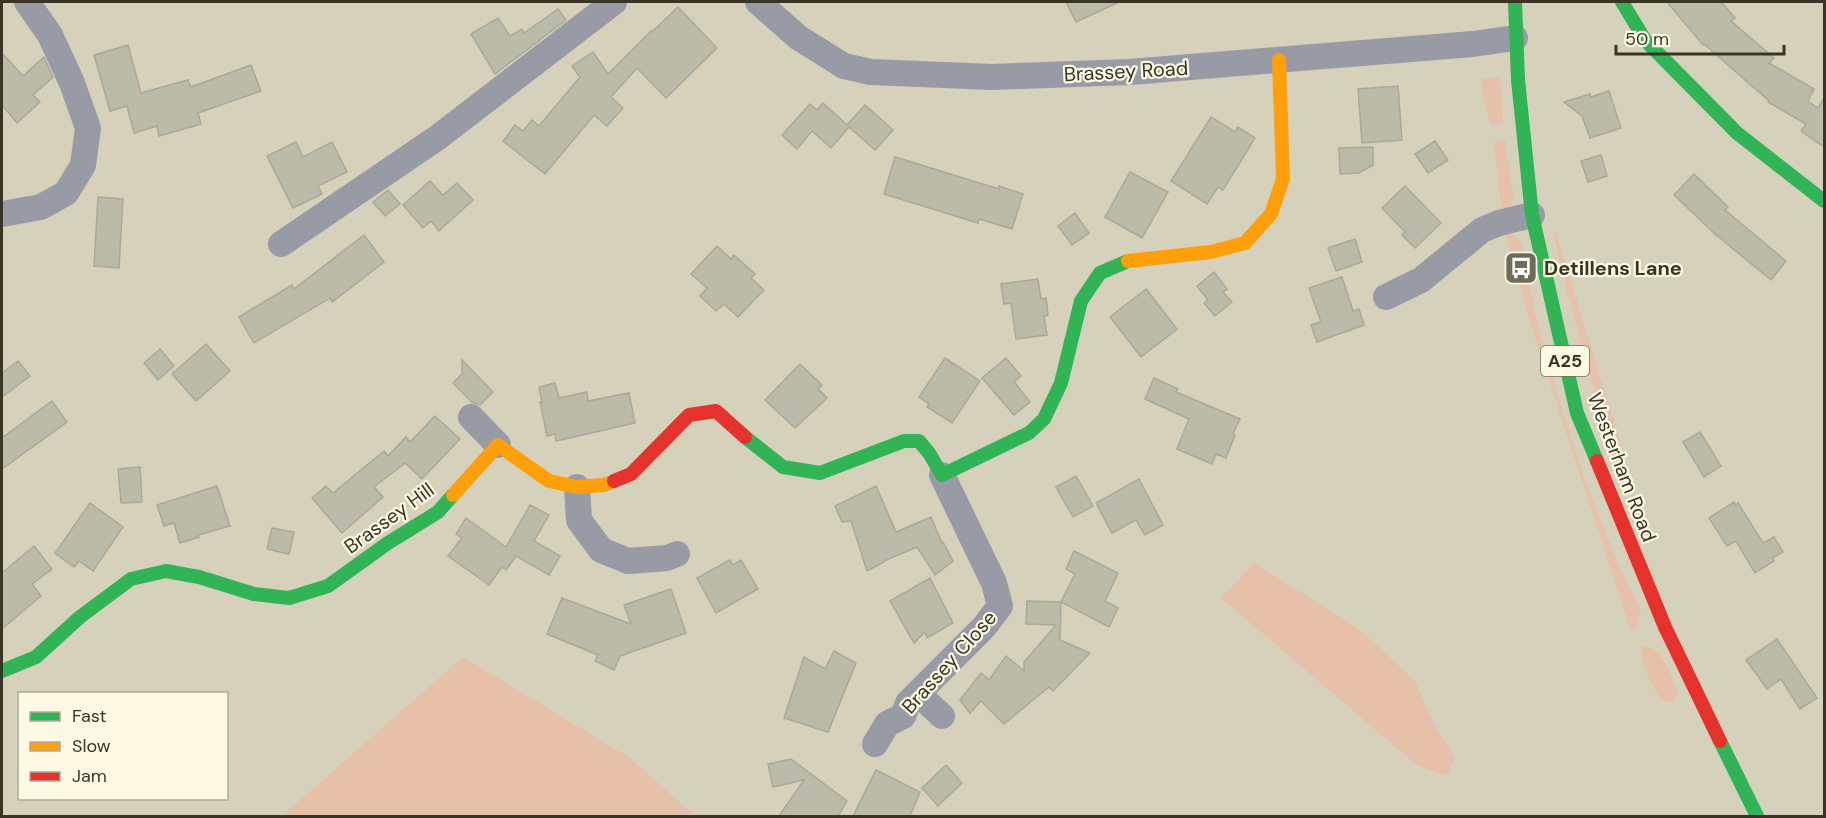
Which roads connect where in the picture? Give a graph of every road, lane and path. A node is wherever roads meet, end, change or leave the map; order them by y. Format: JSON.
{"nodes":[{"id":1,"x":27,"y":2,"type":"edge"},
{"id":2,"x":614,"y":2,"type":"edge"},
{"id":3,"x":758,"y":2,"type":"edge"},
{"id":4,"x":1515,"y":2,"type":"edge"},
{"id":5,"x":1622,"y":2,"type":"edge"},
{"id":6,"x":1515,"y":38,"type":"junction"},
{"id":7,"x":1279,"y":60,"type":"junction"},
{"id":8,"x":1824,"y":201,"type":"edge"},
{"id":9,"x":2,"y":214,"type":"edge"},
{"id":10,"x":1532,"y":214,"type":"junction"},
{"id":11,"x":281,"y":244,"type":"dead end"},
{"id":12,"x":1386,"y":297,"type":"dead end"},
{"id":13,"x":471,"y":417,"type":"dead end"},
{"id":14,"x":498,"y":445,"type":"junction"},
{"id":15,"x":942,"y":475,"type":"junction"},
{"id":16,"x":578,"y":487,"type":"junction"},
{"id":17,"x":677,"y":554,"type":"dead end"},
{"id":18,"x":2,"y":671,"type":"edge"},
{"id":19,"x":918,"y":694,"type":"junction"},
{"id":20,"x":942,"y":716,"type":"dead end"},
{"id":21,"x":875,"y":744,"type":"dead end"},
{"id":22,"x":1757,"y":816,"type":"edge"}],
"edges":[{"from":1,"to":9,"type":"street"},
{"from":2,"to":11,"type":"street"},
{"from":3,"to":7,"type":"street","name":"Brassey Road"},
{"from":4,"to":6,"type":"street","name":"Westerham Road","number":"A25"},
{"from":5,"to":8,"type":"street"},
{"from":6,"to":7,"type":"street","name":"Brassey Road"},
{"from":6,"to":10,"type":"street","name":"Westerham Road","number":"A25"},
{"from":7,"to":15,"type":"street"},
{"from":10,"to":12,"type":"street"},
{"from":10,"to":22,"type":"street","name":"Westerham Road","number":"A25"},
{"from":13,"to":14,"type":"street"},
{"from":14,"to":16,"type":"street"},
{"from":14,"to":18,"type":"street","name":"Brassey Hill"},
{"from":15,"to":16,"type":"street"},
{"from":15,"to":19,"type":"street","name":"Brassey Close"},
{"from":16,"to":17,"type":"street"},
{"from":19,"to":20,"type":"street"},
{"from":19,"to":21,"type":"street","name":"Brassey Close"}]}
